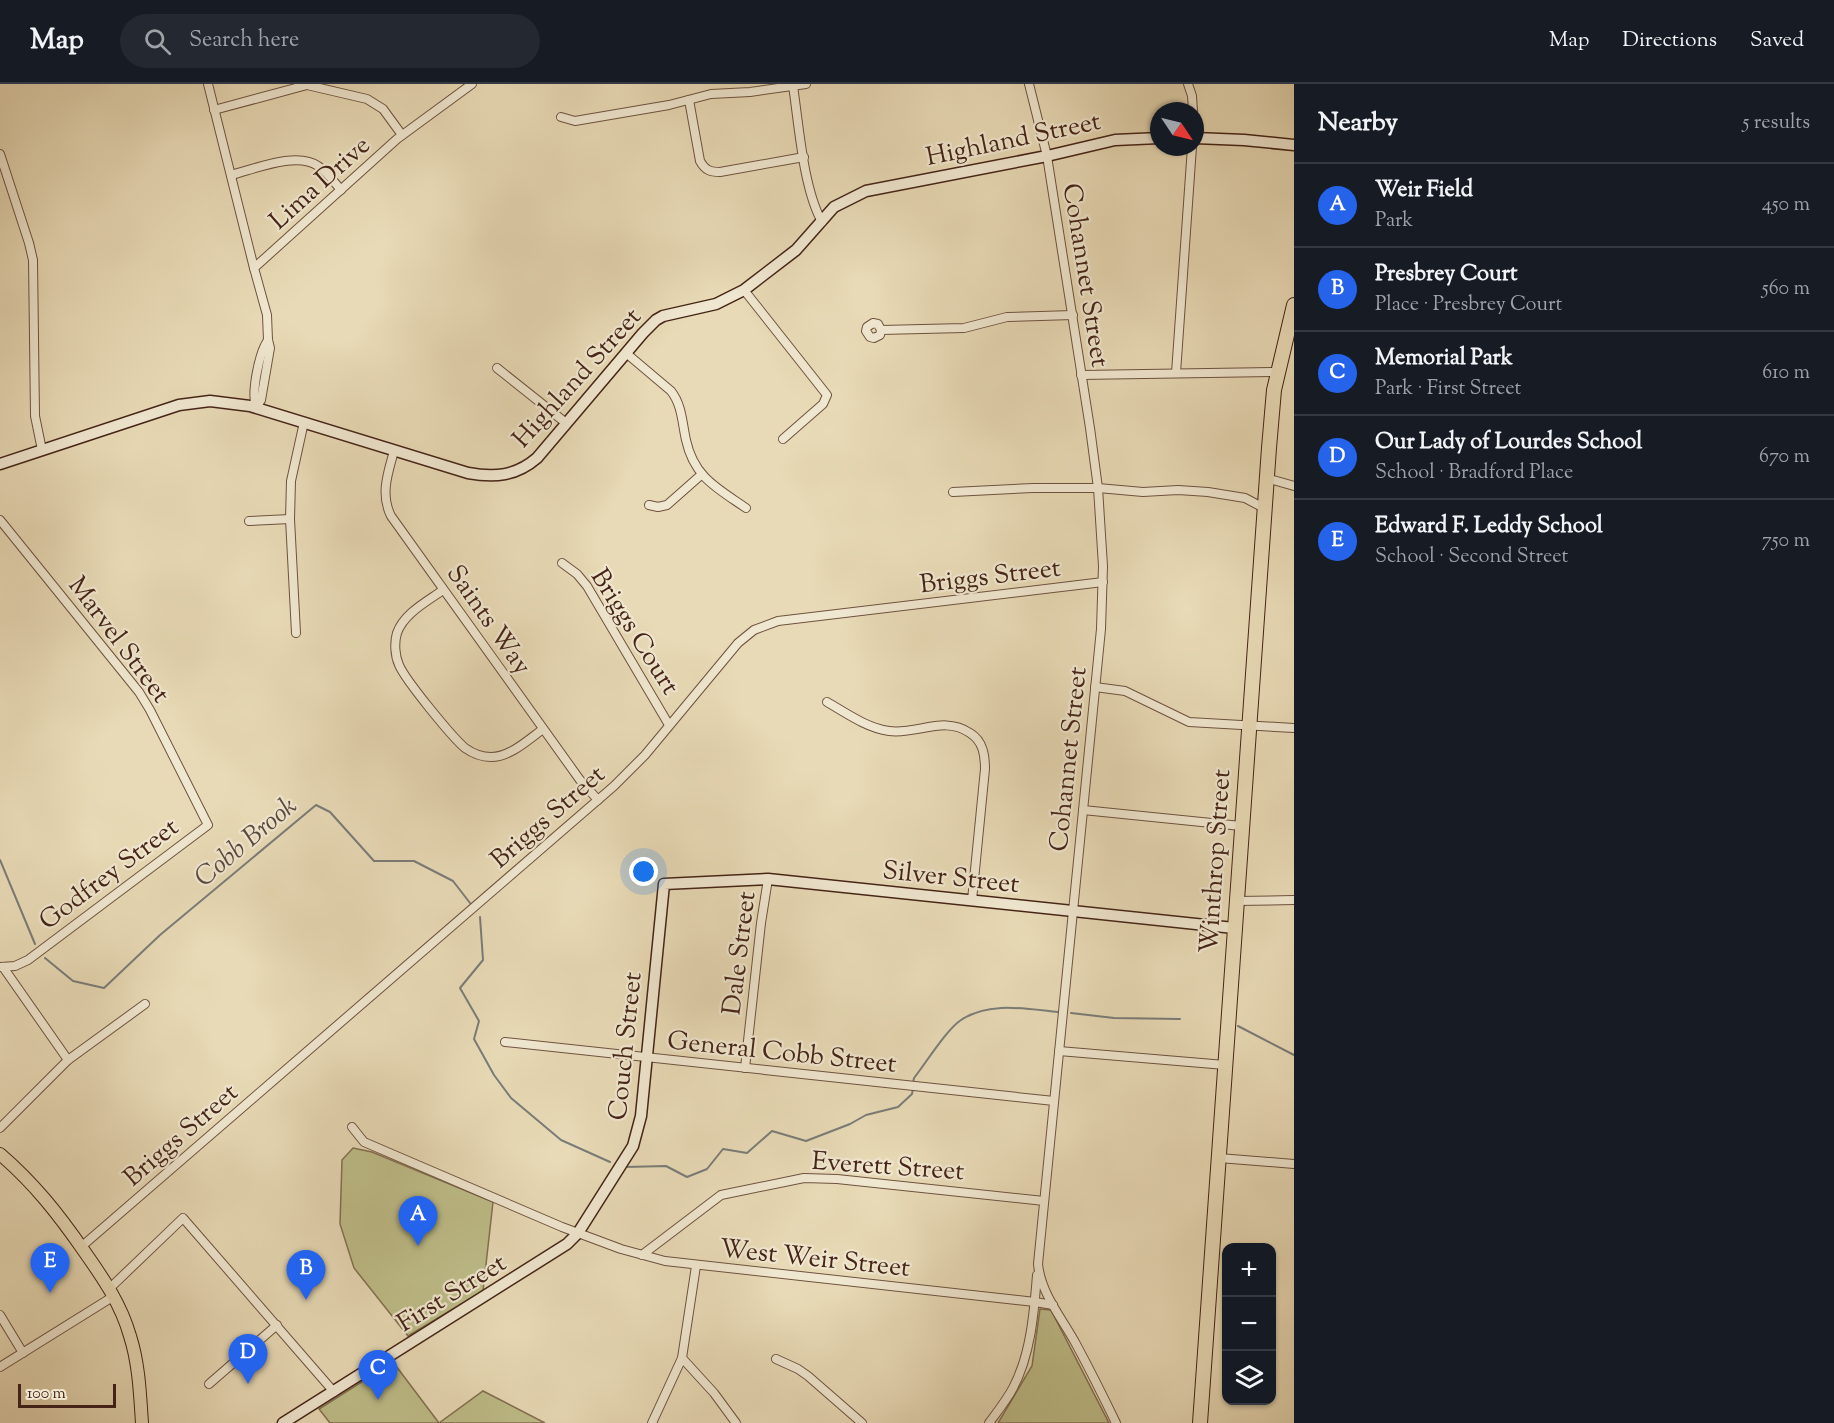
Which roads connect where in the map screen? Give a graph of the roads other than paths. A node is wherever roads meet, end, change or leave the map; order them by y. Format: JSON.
{"nodes":[{"id":1,"x":208,"y":84,"type":"edge"},
{"id":2,"x":806,"y":84,"type":"edge"},
{"id":3,"x":1029,"y":84,"type":"edge"},
{"id":4,"x":1188,"y":84,"type":"edge"},
{"id":5,"x":470,"y":85,"type":"edge"},
{"id":6,"x":793,"y":86,"type":"junction"},
{"id":7,"x":689,"y":100,"type":"junction"},
{"id":8,"x":1192,"y":102,"type":"edge"},
{"id":9,"x":214,"y":110,"type":"junction"},
{"id":10,"x":561,"y":117,"type":"dead end"},
{"id":11,"x":402,"y":135,"type":"junction"},
{"id":12,"x":1150,"y":138,"type":"edge"},
{"id":13,"x":1204,"y":138,"type":"edge"},
{"id":14,"x":1294,"y":145,"type":"edge"},
{"id":15,"x":0,"y":154,"type":"edge"},
{"id":16,"x":1047,"y":156,"type":"junction"},
{"id":17,"x":1191,"y":156,"type":"edge"},
{"id":18,"x":804,"y":157,"type":"junction"},
{"id":19,"x":231,"y":176,"type":"junction"},
{"id":20,"x":341,"y":190,"type":"junction"},
{"id":21,"x":822,"y":222,"type":"junction"},
{"id":22,"x":254,"y":268,"type":"junction"},
{"id":23,"x":744,"y":290,"type":"junction"},
{"id":24,"x":1294,"y":305,"type":"edge"},
{"id":25,"x":1073,"y":315,"type":"junction"},
{"id":26,"x":881,"y":330,"type":"dead end"},
{"id":27,"x":626,"y":353,"type":"junction"},
{"id":28,"x":497,"y":368,"type":"dead end"},
{"id":29,"x":1278,"y":372,"type":"junction"},
{"id":30,"x":1176,"y":374,"type":"junction"},
{"id":31,"x":1082,"y":375,"type":"junction"},
{"id":32,"x":256,"y":408,"type":"junction"},
{"id":33,"x":304,"y":422,"type":"junction"},
{"id":34,"x":566,"y":423,"type":"junction"},
{"id":35,"x":783,"y":439,"type":"dead end"},
{"id":36,"x":42,"y":450,"type":"junction"},
{"id":37,"x":394,"y":451,"type":"junction"},
{"id":38,"x":0,"y":464,"type":"edge"},
{"id":39,"x":701,"y":475,"type":"junction"},
{"id":40,"x":1266,"y":478,"type":"junction"},
{"id":41,"x":1294,"y":486,"type":"edge"},
{"id":42,"x":1098,"y":488,"type":"junction"},
{"id":43,"x":953,"y":492,"type":"dead end"},
{"id":44,"x":649,"y":505,"type":"dead end"},
{"id":45,"x":746,"y":508,"type":"dead end"},
{"id":46,"x":1264,"y":508,"type":"junction"},
{"id":47,"x":290,"y":519,"type":"junction"},
{"id":48,"x":0,"y":520,"type":"edge"},
{"id":49,"x":249,"y":521,"type":"dead end"},
{"id":50,"x":562,"y":563,"type":"dead end"},
{"id":51,"x":1103,"y":582,"type":"junction"},
{"id":52,"x":444,"y":590,"type":"junction"},
{"id":53,"x":296,"y":633,"type":"dead end"},
{"id":54,"x":1095,"y":687,"type":"junction"},
{"id":55,"x":826,"y":702,"type":"dead end"},
{"id":56,"x":1248,"y":724,"type":"junction"},
{"id":57,"x":669,"y":725,"type":"junction"},
{"id":58,"x":1294,"y":728,"type":"edge"},
{"id":59,"x":543,"y":729,"type":"junction"},
{"id":60,"x":598,"y":800,"type":"junction"},
{"id":61,"x":1083,"y":810,"type":"junction"},
{"id":62,"x":208,"y":825,"type":"joint"},
{"id":63,"x":1241,"y":826,"type":"junction"},
{"id":64,"x":768,"y":879,"type":"junction"},
{"id":65,"x":664,"y":884,"type":"joint"},
{"id":66,"x":972,"y":900,"type":"junction"},
{"id":67,"x":1294,"y":900,"type":"edge"},
{"id":68,"x":1236,"y":901,"type":"junction"},
{"id":69,"x":1073,"y":911,"type":"junction"},
{"id":70,"x":1234,"y":928,"type":"junction"},
{"id":71,"x":1,"y":967,"type":"edge"},
{"id":72,"x":145,"y":1004,"type":"dead end"},
{"id":73,"x":505,"y":1042,"type":"dead end"},
{"id":74,"x":1059,"y":1051,"type":"junction"},
{"id":75,"x":647,"y":1057,"type":"junction"},
{"id":76,"x":68,"y":1060,"type":"junction"},
{"id":77,"x":1225,"y":1065,"type":"junction"},
{"id":78,"x":745,"y":1068,"type":"junction"},
{"id":79,"x":1054,"y":1101,"type":"junction"},
{"id":80,"x":352,"y":1127,"type":"dead end"},
{"id":81,"x":0,"y":1128,"type":"edge"},
{"id":82,"x":1219,"y":1158,"type":"junction"},
{"id":83,"x":3,"y":1160,"type":"edge"},
{"id":84,"x":1294,"y":1164,"type":"edge"},
{"id":85,"x":1044,"y":1201,"type":"junction"},
{"id":86,"x":578,"y":1233,"type":"junction"},
{"id":87,"x":81,"y":1247,"type":"junction"},
{"id":88,"x":642,"y":1256,"type":"junction"},
{"id":89,"x":1038,"y":1264,"type":"junction"},
{"id":90,"x":696,"y":1266,"type":"junction"},
{"id":91,"x":112,"y":1292,"type":"junction"},
{"id":92,"x":1035,"y":1302,"type":"junction"},
{"id":93,"x":1053,"y":1305,"type":"junction"},
{"id":94,"x":0,"y":1315,"type":"edge"},
{"id":95,"x":277,"y":1325,"type":"junction"},
{"id":96,"x":23,"y":1353,"type":"junction"},
{"id":97,"x":682,"y":1358,"type":"junction"},
{"id":98,"x":776,"y":1359,"type":"dead end"},
{"id":99,"x":0,"y":1367,"type":"edge"},
{"id":100,"x":209,"y":1384,"type":"dead end"},
{"id":101,"x":334,"y":1392,"type":"junction"},
{"id":102,"x":142,"y":1423,"type":"edge"},
{"id":103,"x":283,"y":1423,"type":"edge"},
{"id":104,"x":652,"y":1423,"type":"edge"},
{"id":105,"x":736,"y":1423,"type":"edge"},
{"id":106,"x":862,"y":1423,"type":"edge"},
{"id":107,"x":989,"y":1423,"type":"edge"},
{"id":108,"x":1116,"y":1423,"type":"edge"},
{"id":109,"x":1200,"y":1423,"type":"edge"}],
"edges":[{"from":1,"to":9,"type":"street"},
{"from":2,"to":6,"type":"street"},
{"from":3,"to":16,"type":"street","name":"Cohannet Street"},
{"from":4,"to":8,"type":"street"},
{"from":5,"to":11,"type":"street","name":"Lima Drive"},
{"from":6,"to":7,"type":"street"},
{"from":6,"to":18,"type":"street"},
{"from":7,"to":10,"type":"street"},
{"from":7,"to":18,"type":"street"},
{"from":9,"to":11,"type":"street"},
{"from":9,"to":19,"type":"street"},
{"from":11,"to":20,"type":"street","name":"Lima Drive"},
{"from":12,"to":16,"type":"street","name":"Highland Street"},
{"from":13,"to":14,"type":"street"},
{"from":15,"to":36,"type":"street"},
{"from":16,"to":21,"type":"street","name":"Highland Street"},
{"from":16,"to":25,"type":"street","name":"Cohannet Street"},
{"from":17,"to":30,"type":"street"},
{"from":18,"to":21,"type":"street"},
{"from":19,"to":20,"type":"street"},
{"from":19,"to":22,"type":"street"},
{"from":20,"to":22,"type":"street","name":"Lima Drive"},
{"from":21,"to":23,"type":"street","name":"Highland Street"},
{"from":22,"to":32,"type":"street"},
{"from":23,"to":27,"type":"street","name":"Highland Street"},
{"from":23,"to":35,"type":"street"},
{"from":24,"to":29,"type":"highway","name":"Winthrop Street"},
{"from":25,"to":26,"type":"street"},
{"from":25,"to":31,"type":"street","name":"Cohannet Street"},
{"from":27,"to":34,"type":"street","name":"Highland Street"},
{"from":27,"to":39,"type":"street"},
{"from":28,"to":34,"type":"street"},
{"from":29,"to":30,"type":"street"},
{"from":29,"to":40,"type":"highway","name":"Winthrop Street"},
{"from":30,"to":31,"type":"street"},
{"from":31,"to":42,"type":"street","name":"Cohannet Street"},
{"from":32,"to":33,"type":"street","name":"Highland Street"},
{"from":32,"to":36,"type":"street","name":"Highland Street"},
{"from":33,"to":37,"type":"street","name":"Highland Street"},
{"from":33,"to":47,"type":"street"},
{"from":34,"to":37,"type":"street","name":"Highland Street"},
{"from":36,"to":38,"type":"street","name":"Highland Street"},
{"from":37,"to":52,"type":"street","name":"Saints Way"},
{"from":39,"to":44,"type":"street"},
{"from":39,"to":45,"type":"street"},
{"from":40,"to":41,"type":"street"},
{"from":40,"to":46,"type":"highway","name":"Winthrop Street"},
{"from":42,"to":43,"type":"street"},
{"from":42,"to":46,"type":"street"},
{"from":42,"to":51,"type":"street","name":"Cohannet Street"},
{"from":46,"to":56,"type":"highway","name":"Winthrop Street"},
{"from":47,"to":49,"type":"street"},
{"from":47,"to":53,"type":"street"},
{"from":48,"to":62,"type":"street","name":"Marvel Street"},
{"from":50,"to":57,"type":"street","name":"Briggs Court"},
{"from":51,"to":54,"type":"street","name":"Cohannet Street"},
{"from":51,"to":57,"type":"street","name":"Briggs Street"},
{"from":52,"to":59,"type":"street","name":"Saints Way"},
{"from":52,"to":59,"type":"street"},
{"from":54,"to":56,"type":"street"},
{"from":54,"to":61,"type":"street","name":"Cohannet Street"},
{"from":55,"to":66,"type":"street"},
{"from":56,"to":58,"type":"street"},
{"from":56,"to":63,"type":"highway","name":"Winthrop Street"},
{"from":57,"to":60,"type":"street","name":"Briggs Street"},
{"from":59,"to":60,"type":"street","name":"Saints Way"},
{"from":60,"to":87,"type":"street","name":"Briggs Street"},
{"from":61,"to":63,"type":"street"},
{"from":61,"to":69,"type":"street","name":"Cohannet Street"},
{"from":62,"to":71,"type":"street","name":"Godfrey Street"},
{"from":63,"to":68,"type":"highway","name":"Winthrop Street"},
{"from":64,"to":65,"type":"street","name":"Silver Street"},
{"from":64,"to":66,"type":"street","name":"Silver Street"},
{"from":64,"to":78,"type":"street","name":"Dale Street"},
{"from":65,"to":75,"type":"street","name":"Couch Street"},
{"from":66,"to":69,"type":"street","name":"Silver Street"},
{"from":67,"to":68,"type":"street"},
{"from":68,"to":70,"type":"highway","name":"Winthrop Street"},
{"from":69,"to":70,"type":"street","name":"Silver Street"},
{"from":69,"to":74,"type":"street","name":"Cohannet Street"},
{"from":70,"to":77,"type":"highway","name":"Winthrop Street"},
{"from":71,"to":76,"type":"street"},
{"from":72,"to":76,"type":"street"},
{"from":73,"to":75,"type":"street","name":"General Cobb Street"},
{"from":74,"to":77,"type":"street"},
{"from":74,"to":79,"type":"street","name":"Cohannet Street"},
{"from":75,"to":78,"type":"street","name":"General Cobb Street"},
{"from":75,"to":86,"type":"street","name":"Couch Street"},
{"from":76,"to":81,"type":"street"},
{"from":77,"to":82,"type":"highway","name":"Winthrop Street"},
{"from":78,"to":79,"type":"street","name":"General Cobb Street"},
{"from":79,"to":85,"type":"street","name":"Cohannet Street"},
{"from":80,"to":86,"type":"street","name":"West Weir Street"},
{"from":82,"to":84,"type":"street"},
{"from":82,"to":109,"type":"highway","name":"Winthrop Street"},
{"from":83,"to":87,"type":"main road"},
{"from":85,"to":88,"type":"street","name":"Everett Street"},
{"from":85,"to":89,"type":"street","name":"Cohannet Street"},
{"from":86,"to":88,"type":"street","name":"West Weir Street"},
{"from":86,"to":101,"type":"street","name":"First Street"},
{"from":87,"to":91,"type":"main road"},
{"from":88,"to":90,"type":"street","name":"West Weir Street"},
{"from":89,"to":92,"type":"street"},
{"from":89,"to":93,"type":"street","name":"Cohannet Street"},
{"from":90,"to":92,"type":"street","name":"West Weir Street"},
{"from":90,"to":97,"type":"street"},
{"from":91,"to":95,"type":"street"},
{"from":91,"to":96,"type":"street"},
{"from":91,"to":102,"type":"main road"},
{"from":92,"to":93,"type":"street","name":"West Weir Street"},
{"from":92,"to":107,"type":"street"},
{"from":93,"to":108,"type":"street","name":"Cohannet Street"},
{"from":94,"to":96,"type":"street"},
{"from":95,"to":100,"type":"street"},
{"from":95,"to":101,"type":"street"},
{"from":96,"to":99,"type":"street"},
{"from":97,"to":104,"type":"street"},
{"from":97,"to":105,"type":"street"},
{"from":98,"to":106,"type":"street"},
{"from":101,"to":103,"type":"street","name":"First Street"}]}
